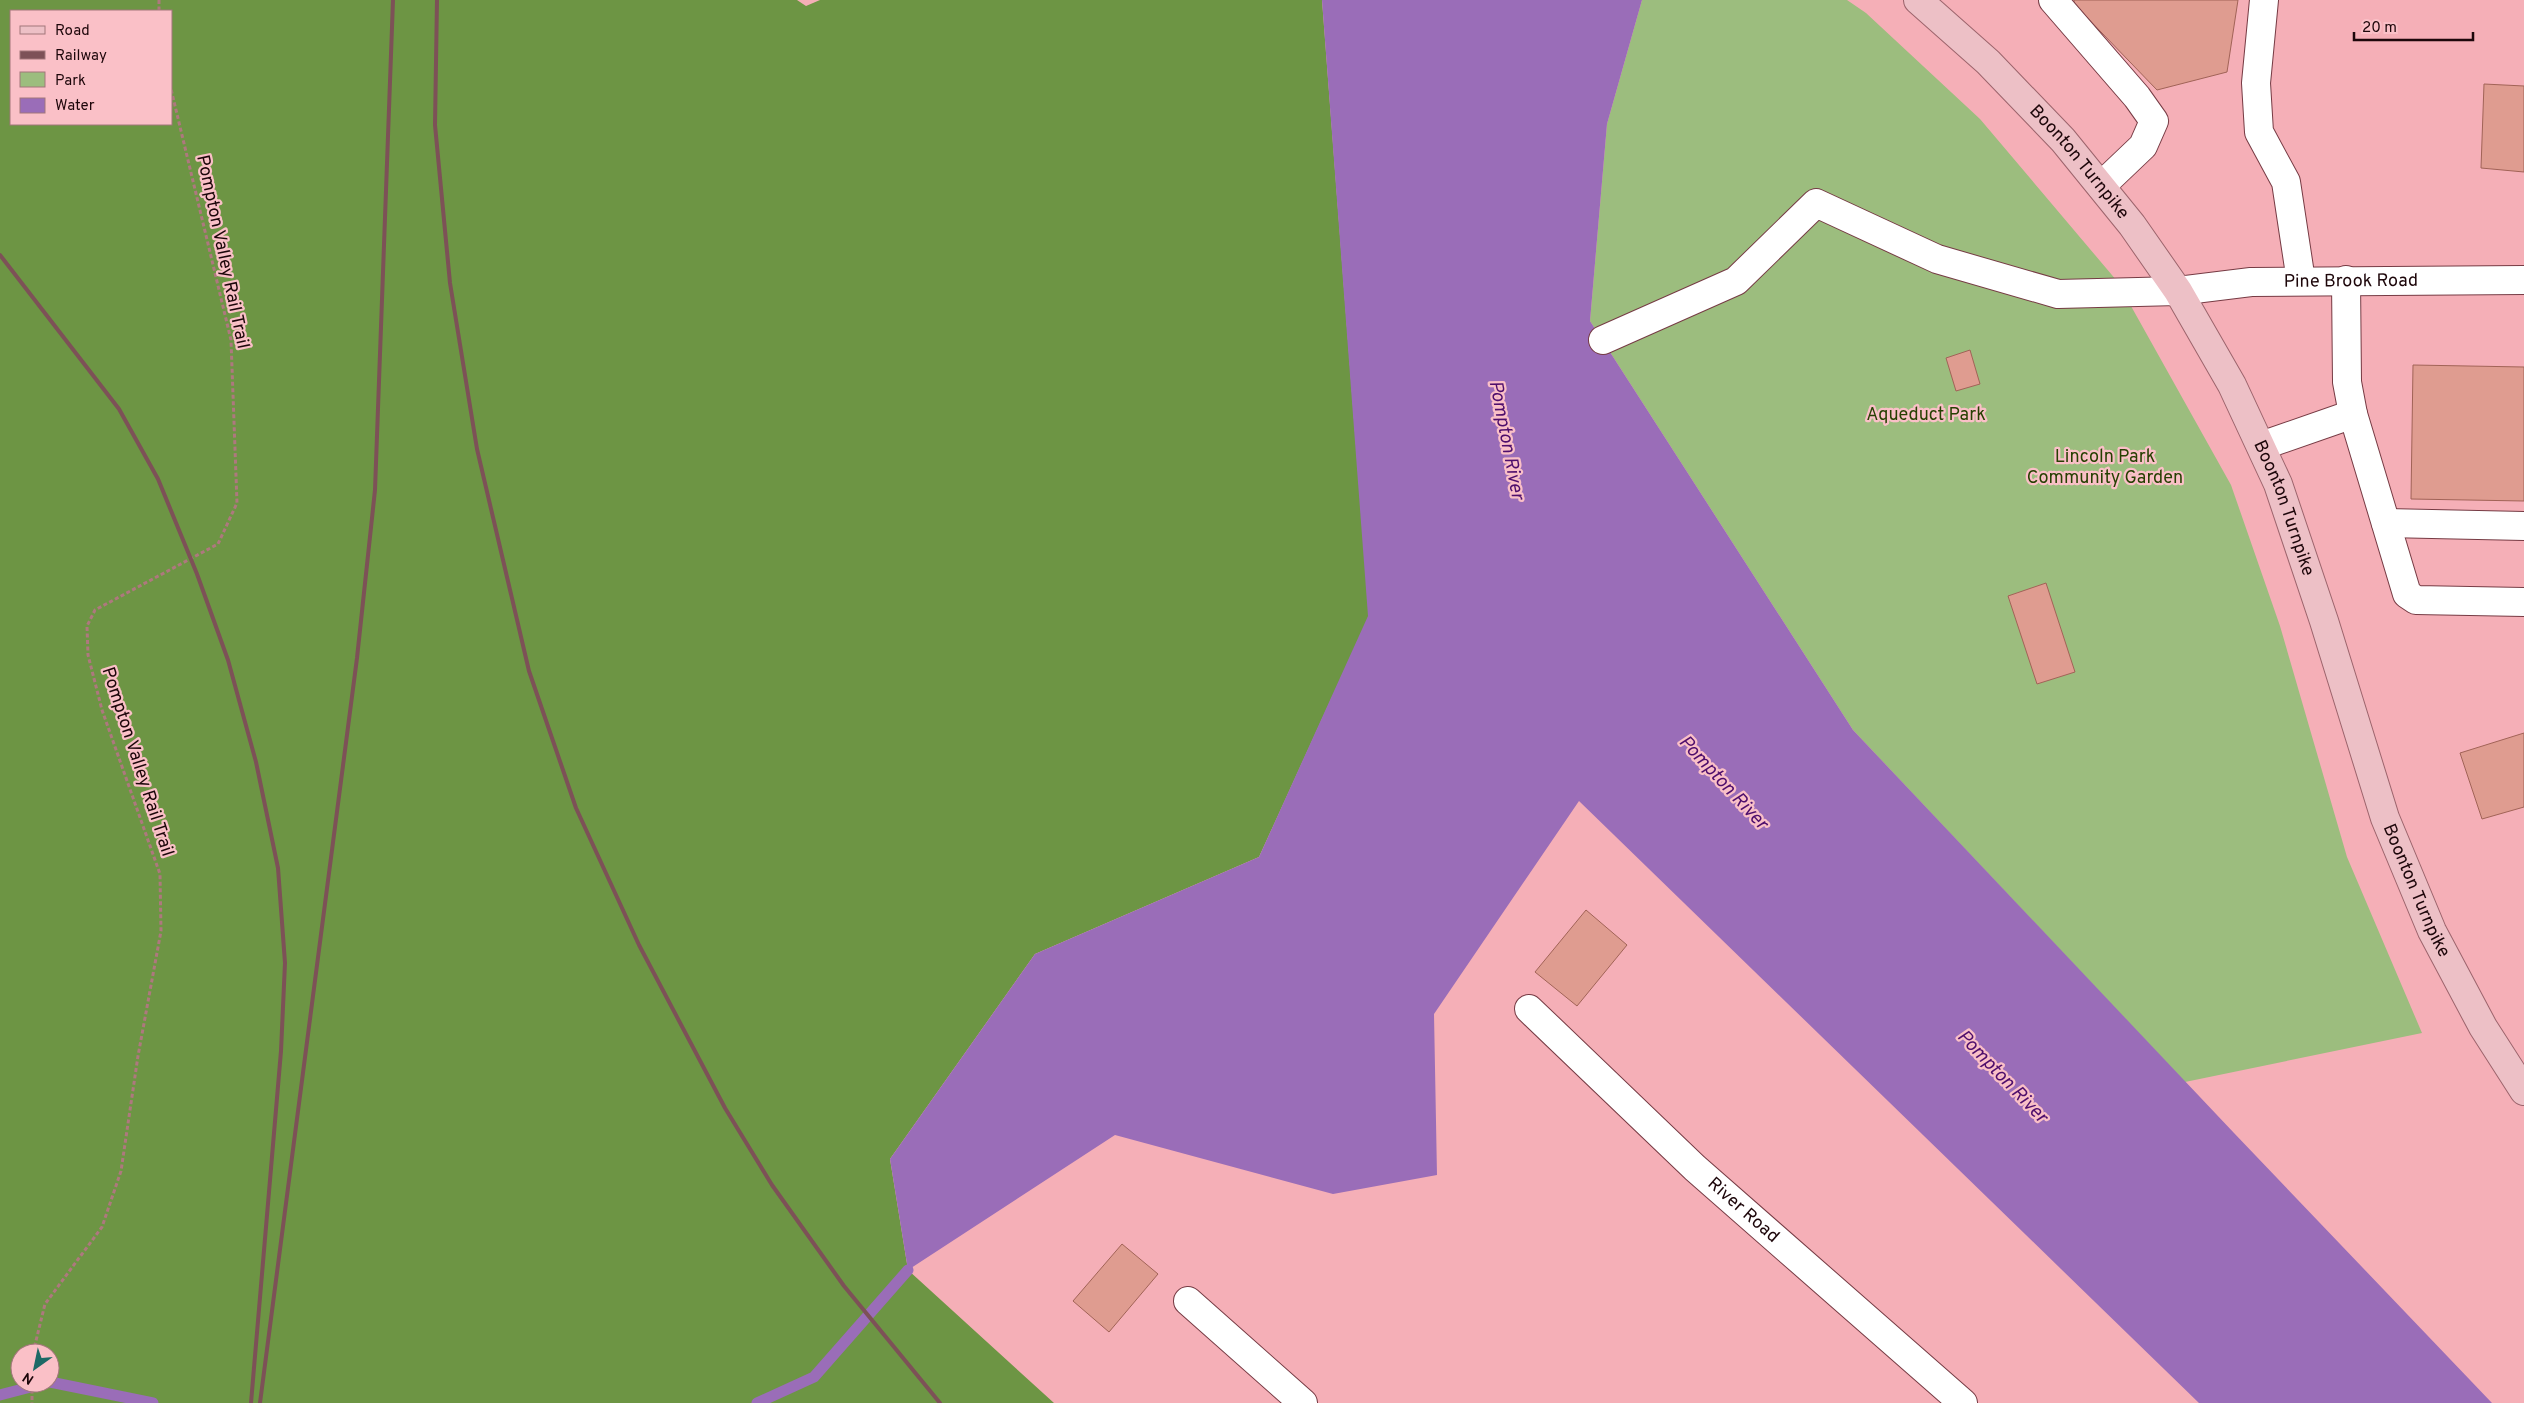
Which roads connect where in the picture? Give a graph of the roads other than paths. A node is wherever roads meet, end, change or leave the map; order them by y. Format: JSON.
{"nodes":[{"id":1,"x":1918,"y":0,"type":"edge"},
{"id":2,"x":2053,"y":0,"type":"edge"},
{"id":3,"x":2264,"y":0,"type":"edge"},
{"id":4,"x":2100,"y":186,"type":"junction"},
{"id":5,"x":2346,"y":280,"type":"junction"},
{"id":6,"x":2524,"y":280,"type":"edge"},
{"id":7,"x":2301,"y":281,"type":"junction"},
{"id":8,"x":2178,"y":291,"type":"junction"},
{"id":9,"x":1603,"y":340,"type":"dead end"},
{"id":10,"x":2353,"y":414,"type":"junction"},
{"id":11,"x":2261,"y":446,"type":"junction"},
{"id":12,"x":2386,"y":523,"type":"junction"},
{"id":13,"x":2524,"y":526,"type":"edge"},
{"id":14,"x":2524,"y":602,"type":"edge"},
{"id":15,"x":1529,"y":1009,"type":"dead end"},
{"id":16,"x":2524,"y":1091,"type":"edge"},
{"id":17,"x":1188,"y":1301,"type":"dead end"},
{"id":18,"x":1303,"y":1403,"type":"edge"},
{"id":19,"x":1963,"y":1403,"type":"edge"}],
"edges":[{"from":1,"to":4,"type":"main road","name":"Boonton Turnpike"},
{"from":2,"to":4,"type":"street"},
{"from":3,"to":7,"type":"street"},
{"from":4,"to":8,"type":"main road","name":"Boonton Turnpike"},
{"from":5,"to":6,"type":"street","name":"Pine Brook Road"},
{"from":5,"to":7,"type":"street","name":"Pine Brook Road"},
{"from":5,"to":10,"type":"street"},
{"from":7,"to":8,"type":"street","name":"Pine Brook Road"},
{"from":8,"to":9,"type":"street","name":"Pine Brook Road"},
{"from":8,"to":11,"type":"main road","name":"Boonton Turnpike"},
{"from":10,"to":11,"type":"street"},
{"from":10,"to":12,"type":"street"},
{"from":11,"to":16,"type":"main road","name":"Boonton Turnpike"},
{"from":12,"to":13,"type":"street"},
{"from":12,"to":14,"type":"street"},
{"from":15,"to":19,"type":"street","name":"River Road"},
{"from":17,"to":18,"type":"street"}]}
